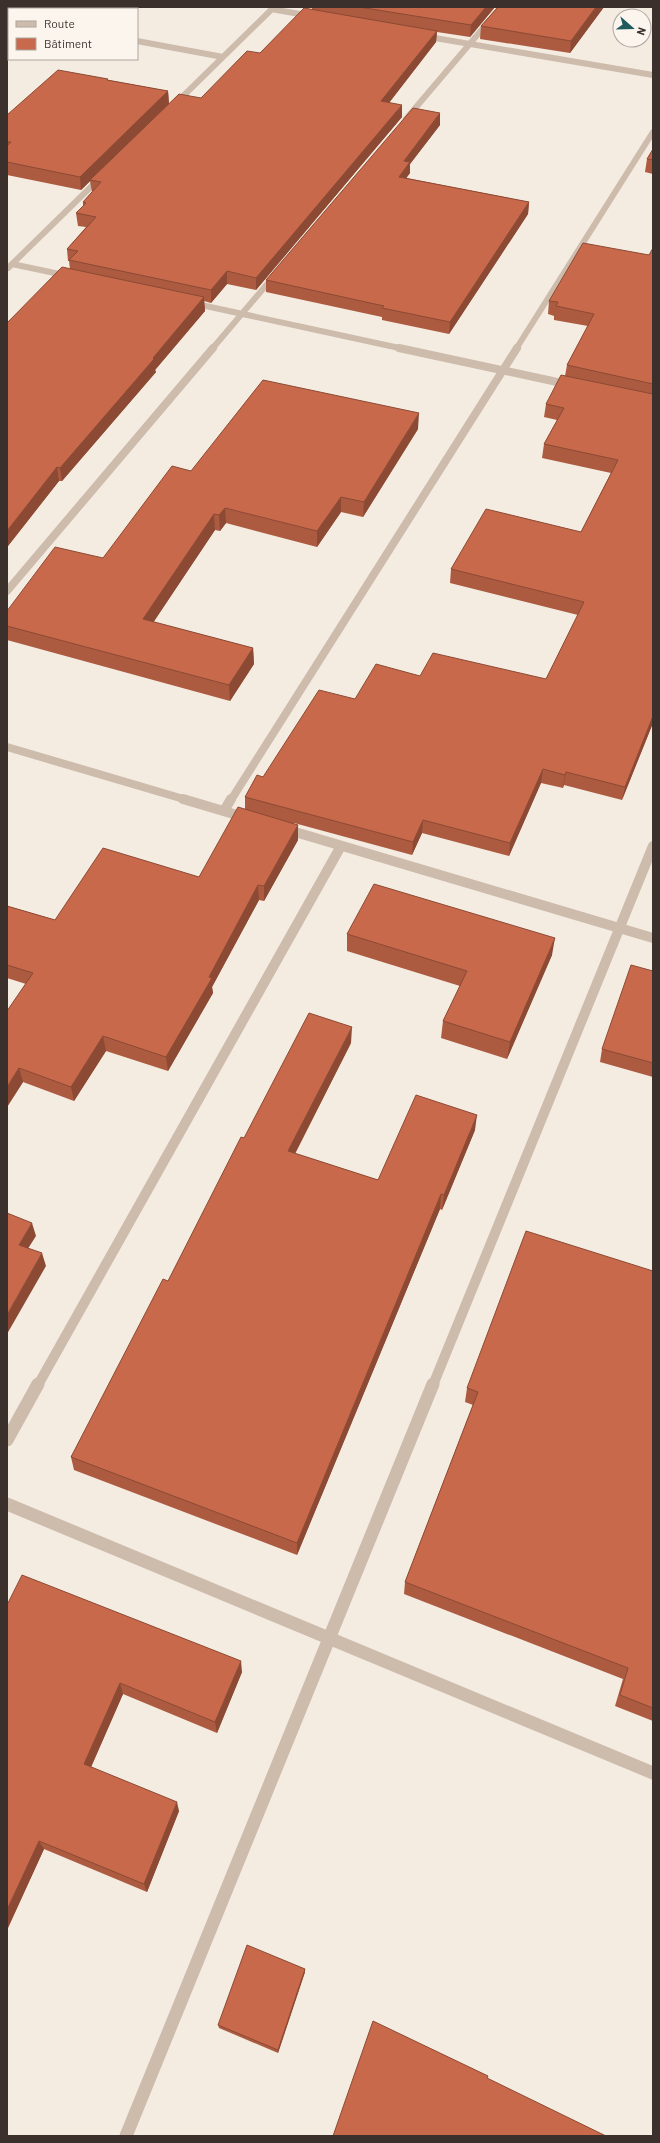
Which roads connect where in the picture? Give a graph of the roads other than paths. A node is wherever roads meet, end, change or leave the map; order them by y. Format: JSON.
{"nodes":[{"id":1,"x":501,"y":7,"type":"edge"},
{"id":2,"x":272,"y":8,"type":"edge"},
{"id":3,"x":317,"y":17,"type":"edge"},
{"id":4,"x":416,"y":34,"type":"edge"},
{"id":5,"x":138,"y":41,"type":"edge"},
{"id":6,"x":470,"y":44,"type":"junction"},
{"id":7,"x":223,"y":57,"type":"junction"},
{"id":8,"x":653,"y":75,"type":"edge"},
{"id":9,"x":171,"y":108,"type":"edge"},
{"id":10,"x":399,"y":128,"type":"edge"},
{"id":11,"x":653,"y":132,"type":"edge"},
{"id":12,"x":109,"y":169,"type":"edge"},
{"id":13,"x":9,"y":266,"type":"edge"},
{"id":14,"x":277,"y":272,"type":"edge"},
{"id":15,"x":73,"y":277,"type":"edge"},
{"id":16,"x":188,"y":302,"type":"edge"},
{"id":17,"x":242,"y":314,"type":"junction"},
{"id":18,"x":502,"y":370,"type":"junction"},
{"id":19,"x":578,"y":387,"type":"edge"},
{"id":20,"x":7,"y":591,"type":"edge"},
{"id":21,"x":7,"y":748,"type":"edge"},
{"id":22,"x":224,"y":811,"type":"junction"},
{"id":23,"x":253,"y":820,"type":"edge"},
{"id":24,"x":275,"y":826,"type":"edge"},
{"id":25,"x":341,"y":846,"type":"junction"},
{"id":26,"x":653,"y":846,"type":"edge"},
{"id":27,"x":620,"y":928,"type":"junction"},
{"id":28,"x":653,"y":938,"type":"edge"},
{"id":29,"x":7,"y":1440,"type":"edge"},
{"id":30,"x":7,"y":1504,"type":"edge"},
{"id":31,"x":329,"y":1638,"type":"junction"},
{"id":32,"x":653,"y":1773,"type":"edge"},
{"id":33,"x":126,"y":2136,"type":"edge"}],
"edges":[{"from":1,"to":6,"type":"street"},
{"from":2,"to":3,"type":"street"},
{"from":2,"to":7,"type":"street"},
{"from":4,"to":6,"type":"street"},
{"from":5,"to":7,"type":"street"},
{"from":6,"to":8,"type":"street"},
{"from":6,"to":10,"type":"street"},
{"from":7,"to":9,"type":"street"},
{"from":11,"to":18,"type":"street"},
{"from":12,"to":13,"type":"street"},
{"from":13,"to":15,"type":"street"},
{"from":14,"to":17,"type":"street"},
{"from":16,"to":17,"type":"street"},
{"from":17,"to":18,"type":"street"},
{"from":17,"to":20,"type":"street"},
{"from":18,"to":19,"type":"street"},
{"from":18,"to":22,"type":"street"},
{"from":21,"to":22,"type":"street"},
{"from":22,"to":23,"type":"street"},
{"from":24,"to":25,"type":"street"},
{"from":25,"to":27,"type":"street"},
{"from":25,"to":29,"type":"street"},
{"from":26,"to":27,"type":"street"},
{"from":27,"to":28,"type":"street"},
{"from":27,"to":31,"type":"street"},
{"from":30,"to":31,"type":"street"},
{"from":31,"to":32,"type":"street"},
{"from":31,"to":33,"type":"street"}]}
